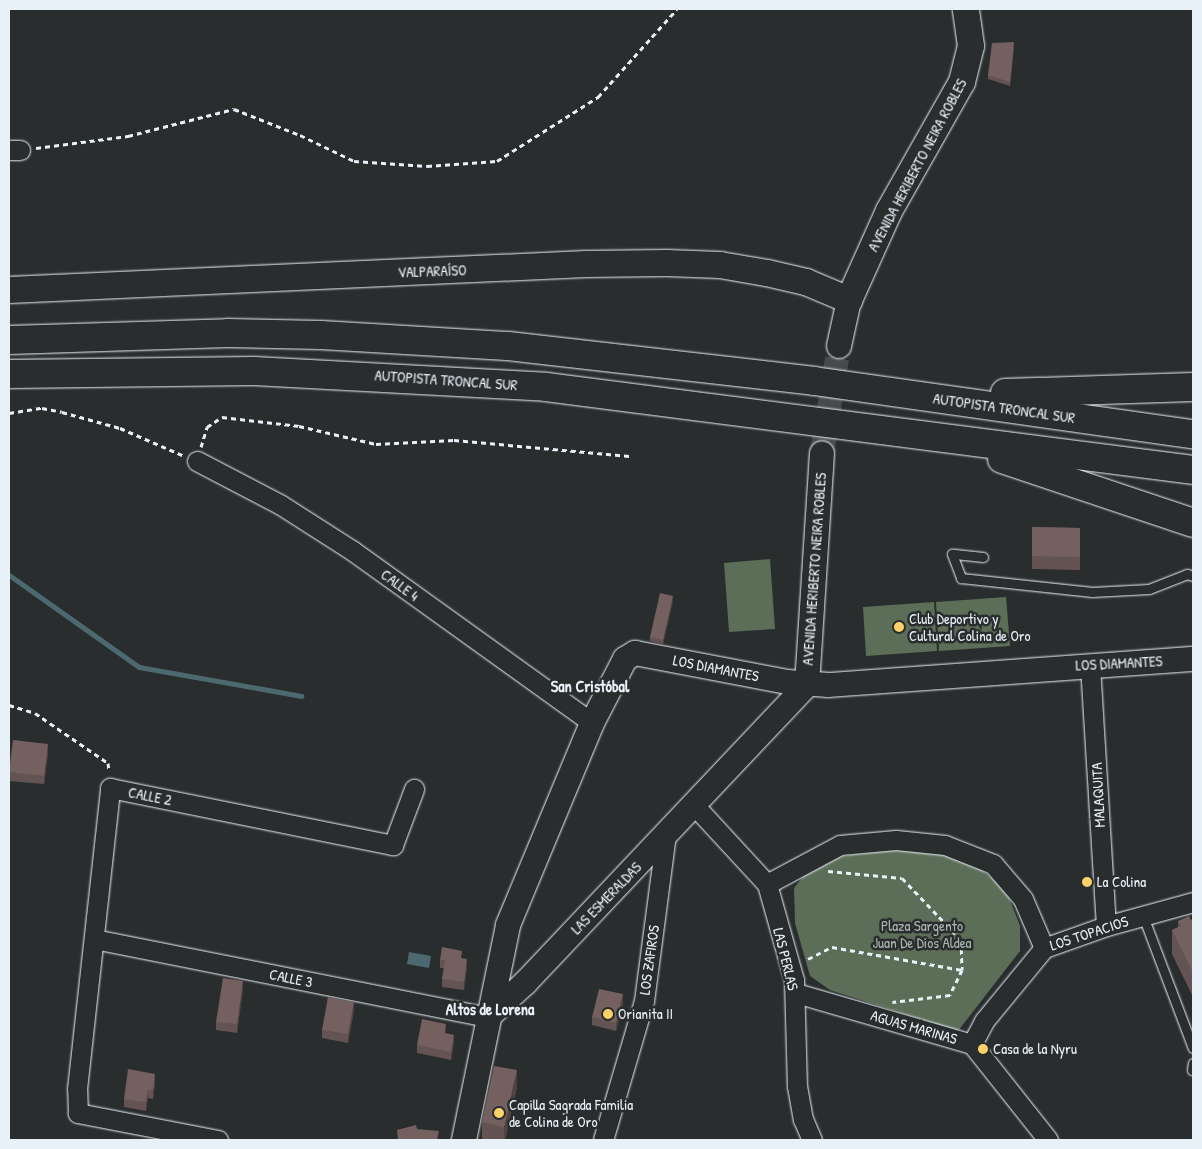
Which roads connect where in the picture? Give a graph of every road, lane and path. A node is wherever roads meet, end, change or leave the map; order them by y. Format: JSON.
{"nodes":[{"id":1,"x":677,"y":9,"type":"edge"},
{"id":2,"x":966,"y":9,"type":"edge"},
{"id":3,"x":14,"y":150,"type":"edge"},
{"id":4,"x":9,"y":290,"type":"edge"},
{"id":5,"x":849,"y":300,"type":"junction"},
{"id":6,"x":9,"y":340,"type":"edge"},
{"id":7,"x":839,"y":346,"type":"tunnel mouth"},
{"id":8,"x":9,"y":374,"type":"edge"},
{"id":9,"x":814,"y":381,"type":"junction"},
{"id":10,"x":1193,"y":387,"type":"edge"},
{"id":11,"x":9,"y":413,"type":"edge"},
{"id":12,"x":882,"y":428,"type":"junction"},
{"id":13,"x":1193,"y":434,"type":"edge"},
{"id":14,"x":822,"y":453,"type":"tunnel mouth"},
{"id":15,"x":629,"y":456,"type":"dead end"},
{"id":16,"x":197,"y":461,"type":"junction"},
{"id":17,"x":1193,"y":470,"type":"edge"},
{"id":18,"x":1193,"y":523,"type":"edge"},
{"id":19,"x":982,"y":557,"type":"dead end"},
{"id":20,"x":1193,"y":576,"type":"edge"},
{"id":21,"x":1193,"y":659,"type":"edge"},
{"id":22,"x":1090,"y":665,"type":"junction"},
{"id":23,"x":806,"y":685,"type":"junction"},
{"id":24,"x":9,"y":705,"type":"edge"},
{"id":25,"x":592,"y":724,"type":"junction"},
{"id":26,"x":110,"y":788,"type":"junction"},
{"id":27,"x":414,"y":789,"type":"dead end"},
{"id":28,"x":694,"y":805,"type":"junction"},
{"id":29,"x":666,"y":835,"type":"junction"},
{"id":30,"x":800,"y":864,"type":"junction"},
{"id":31,"x":767,"y":884,"type":"junction"},
{"id":32,"x":1193,"y":902,"type":"edge"},
{"id":33,"x":1143,"y":916,"type":"junction"},
{"id":34,"x":1106,"y":926,"type":"junction"},
{"id":35,"x":94,"y":939,"type":"junction"},
{"id":36,"x":1044,"y":948,"type":"junction"},
{"id":37,"x":962,"y":970,"type":"junction"},
{"id":38,"x":795,"y":987,"type":"junction"},
{"id":39,"x":883,"y":1002,"type":"dead end"},
{"id":40,"x":488,"y":1017,"type":"junction"},
{"id":41,"x":972,"y":1044,"type":"junction"},
{"id":42,"x":1193,"y":1048,"type":"edge"},
{"id":43,"x":218,"y":1140,"type":"edge"},
{"id":44,"x":464,"y":1140,"type":"edge"},
{"id":45,"x":603,"y":1140,"type":"edge"},
{"id":46,"x":812,"y":1140,"type":"edge"},
{"id":47,"x":1048,"y":1140,"type":"edge"}],
"edges":[{"from":1,"to":3,"type":"path"},
{"from":2,"to":5,"type":"main road","name":"AVENIDA HERIBERTO NEIRA ROBLES"},
{"from":4,"to":5,"type":"main road","name":"VALPARAÍSO"},
{"from":5,"to":7,"type":"street","name":"AVENIDA HERIBERTO NEIRA ROBLES"},
{"from":6,"to":9,"type":"highway","name":"AUTOPISTA TRONCAL SUR"},
{"from":8,"to":12,"type":"highway","name":"AUTOPISTA TRONCAL SUR"},
{"from":9,"to":10,"type":"highway","name":"AUTOPISTA TRONCAL SUR"},
{"from":9,"to":13,"type":"highway","name":"AUTOPISTA TRONCAL SUR"},
{"from":11,"to":16,"type":"path"},
{"from":12,"to":17,"type":"highway","name":"AUTOPISTA TRONCAL SUR"},
{"from":12,"to":18,"type":"highway","name":"AUTOPISTA TRONCAL SUR"},
{"from":14,"to":23,"type":"street","name":"AVENIDA HERIBERTO NEIRA ROBLES"},
{"from":15,"to":16,"type":"path"},
{"from":16,"to":25,"type":"street","name":"CALLE 4"},
{"from":19,"to":20,"type":"lane"},
{"from":21,"to":22,"type":"street","name":"LOS DIAMANTES"},
{"from":22,"to":23,"type":"street","name":"LOS DIAMANTES"},
{"from":22,"to":34,"type":"street","name":"MALAQUITA"},
{"from":23,"to":25,"type":"street","name":"LOS DIAMANTES"},
{"from":23,"to":28,"type":"street","name":"LAS ESMERALDAS"},
{"from":24,"to":26,"type":"path"},
{"from":25,"to":40,"type":"street","name":"LOS DIAMANTES"},
{"from":26,"to":27,"type":"street","name":"CALLE 2"},
{"from":26,"to":35,"type":"street","name":"CALLE 2"},
{"from":28,"to":29,"type":"street","name":"LAS ESMERALDAS"},
{"from":28,"to":31,"type":"street","name":"LAS PERLAS"},
{"from":29,"to":40,"type":"street","name":"LAS ESMERALDAS"},
{"from":29,"to":45,"type":"street","name":"LOS ZAFIROS"},
{"from":30,"to":31,"type":"street"},
{"from":30,"to":36,"type":"street"},
{"from":30,"to":37,"type":"path"},
{"from":31,"to":38,"type":"street","name":"LAS PERLAS"},
{"from":32,"to":33,"type":"street","name":"LOS TOPACIOS"},
{"from":33,"to":34,"type":"street","name":"LOS TOPACIOS"},
{"from":33,"to":42,"type":"lane"},
{"from":34,"to":36,"type":"street","name":"LOS TOPACIOS"},
{"from":35,"to":40,"type":"street","name":"CALLE 3"},
{"from":35,"to":43,"type":"street","name":"CALLE 2"},
{"from":36,"to":41,"type":"street","name":"LOS TOPACIOS"},
{"from":37,"to":38,"type":"path"},
{"from":37,"to":39,"type":"path"},
{"from":38,"to":41,"type":"street","name":"AGUAS MARINAS"},
{"from":38,"to":46,"type":"street","name":"LAS PERLAS"},
{"from":40,"to":44,"type":"street"},
{"from":41,"to":47,"type":"street","name":"AGUAS MARINAS"}]}
